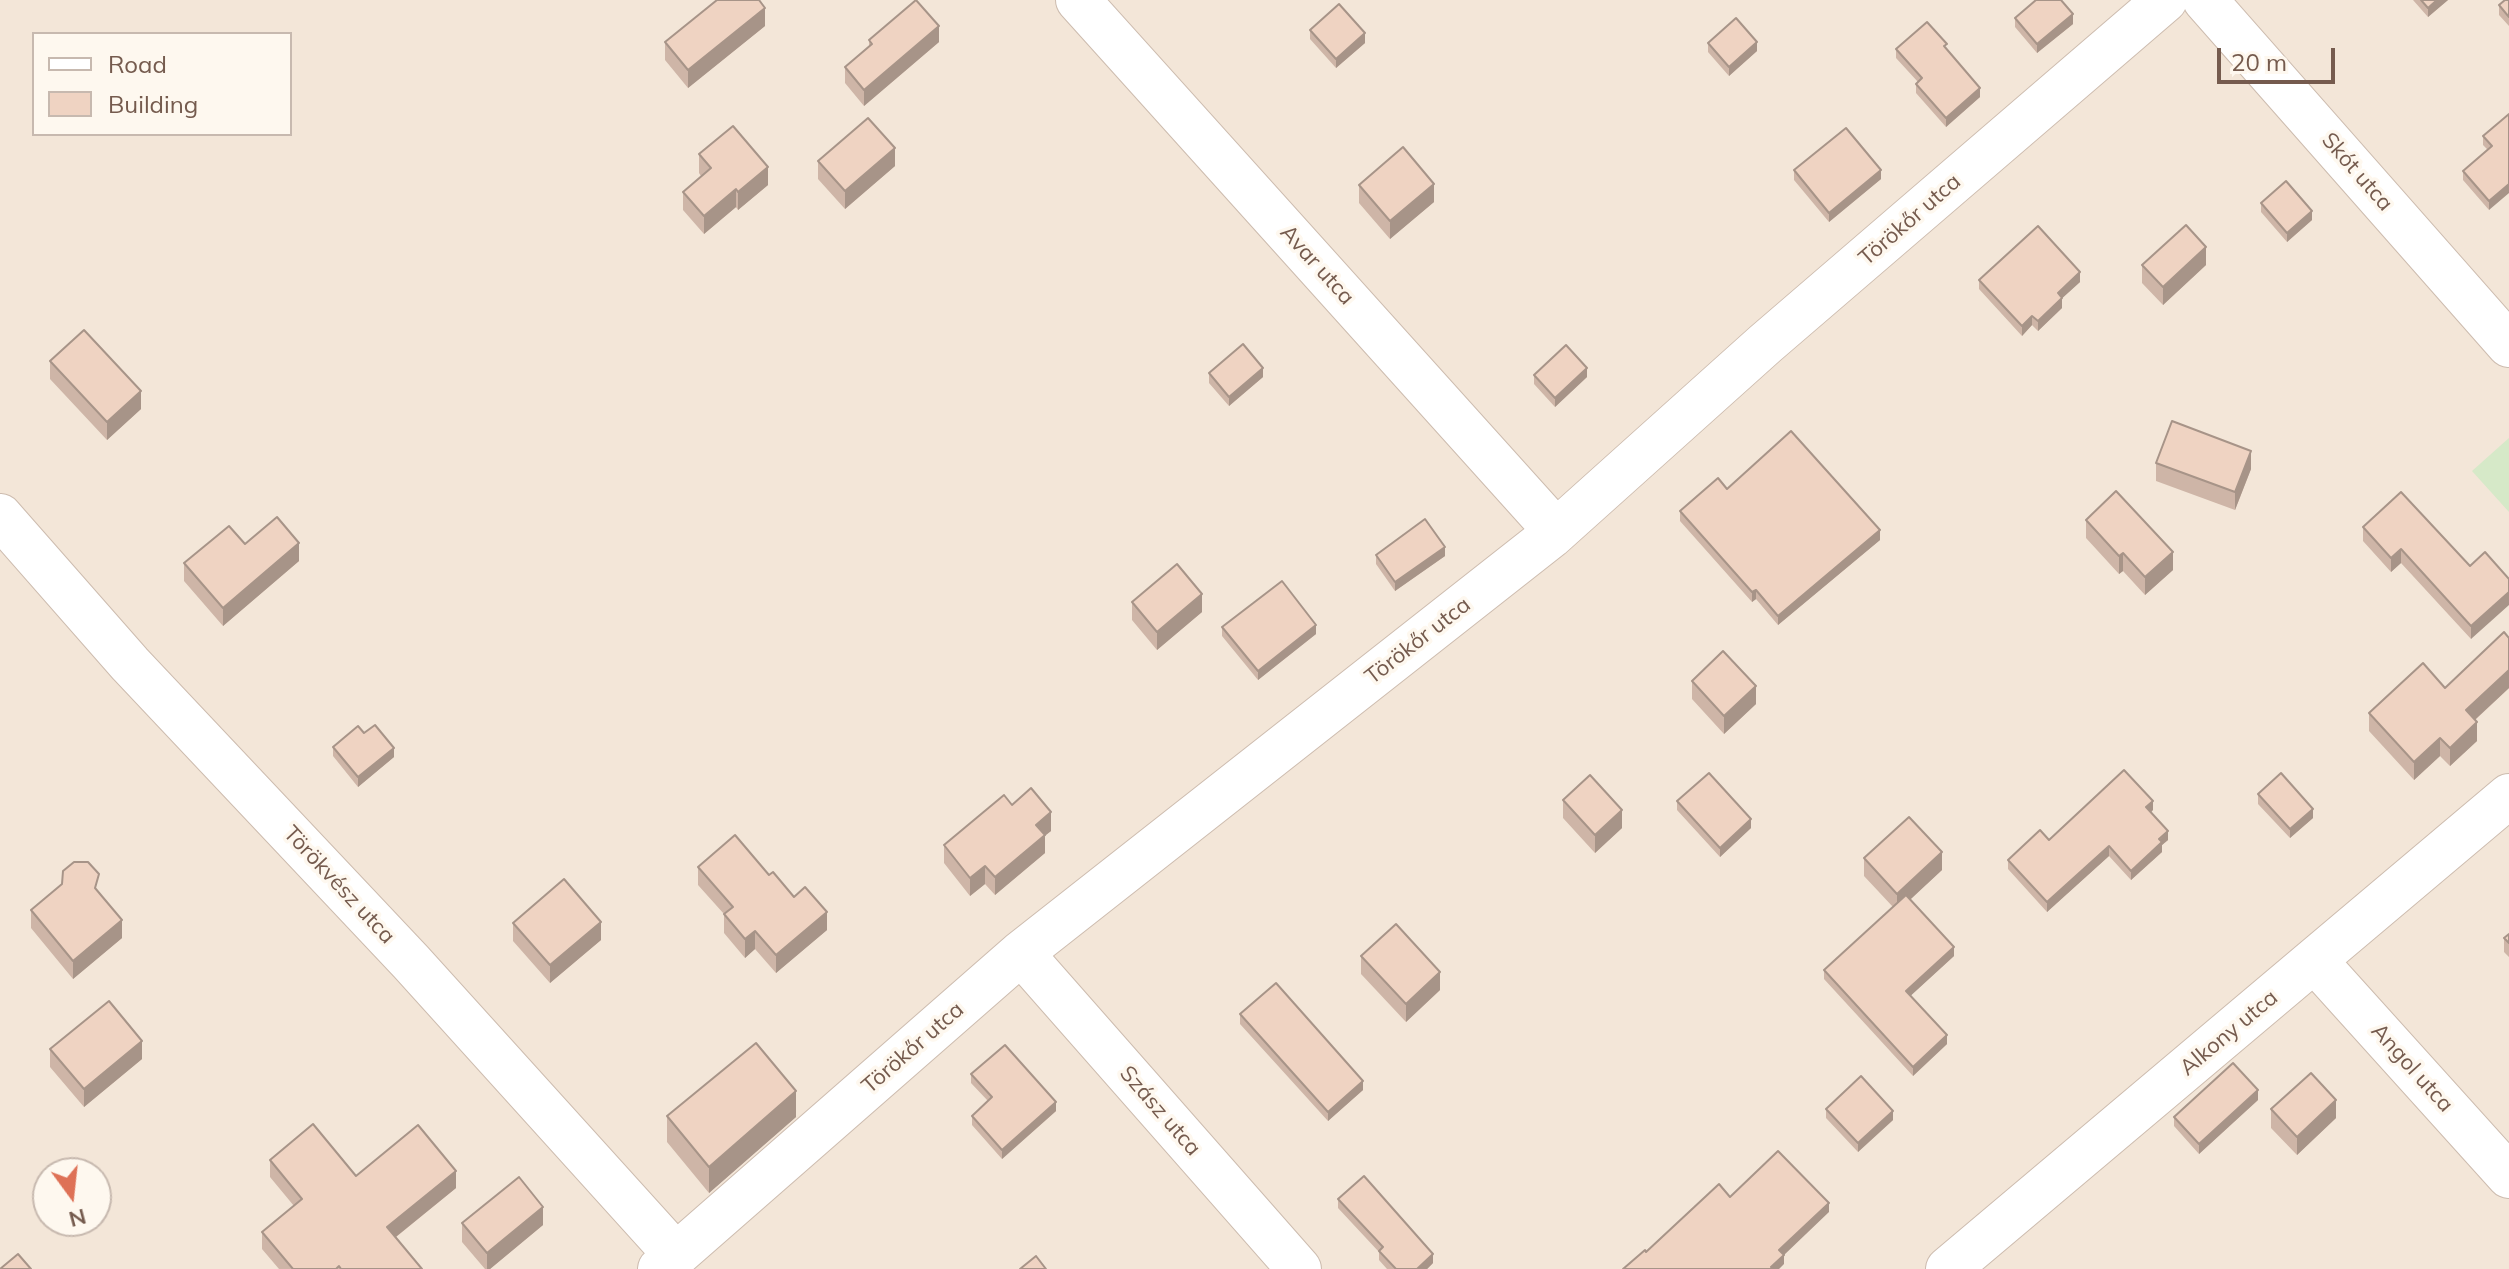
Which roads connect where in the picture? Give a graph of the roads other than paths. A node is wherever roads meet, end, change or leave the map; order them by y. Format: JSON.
{"nodes":[{"id":1,"x":1078,"y":0,"type":"edge"},
{"id":2,"x":2205,"y":0,"type":"edge"},
{"id":3,"x":2162,"y":1,"type":"edge"},
{"id":4,"x":2509,"y":345,"type":"edge"},
{"id":5,"x":0,"y":516,"type":"edge"},
{"id":6,"x":1556,"y":531,"type":"junction"},
{"id":7,"x":2509,"y":796,"type":"edge"},
{"id":8,"x":1021,"y":953,"type":"junction"},
{"id":9,"x":2315,"y":961,"type":"junction"},
{"id":10,"x":2509,"y":1176,"type":"edge"},
{"id":11,"x":668,"y":1262,"type":"edge"},
{"id":12,"x":1299,"y":1269,"type":"edge"},
{"id":13,"x":1948,"y":1269,"type":"edge"}],
"edges":[{"from":1,"to":6,"type":"street","name":"Avar utca"},
{"from":2,"to":4,"type":"street","name":"Skót utca"},
{"from":3,"to":6,"type":"street","name":"Törökőr utca"},
{"from":5,"to":11,"type":"street","name":"Törökvész utca"},
{"from":6,"to":8,"type":"street","name":"Törökőr utca"},
{"from":7,"to":9,"type":"street","name":"Alkony utca"},
{"from":8,"to":11,"type":"street","name":"Törökőr utca"},
{"from":8,"to":12,"type":"street","name":"Szász utca"},
{"from":9,"to":10,"type":"street","name":"Angol utca"},
{"from":9,"to":13,"type":"street","name":"Alkony utca"}]}
